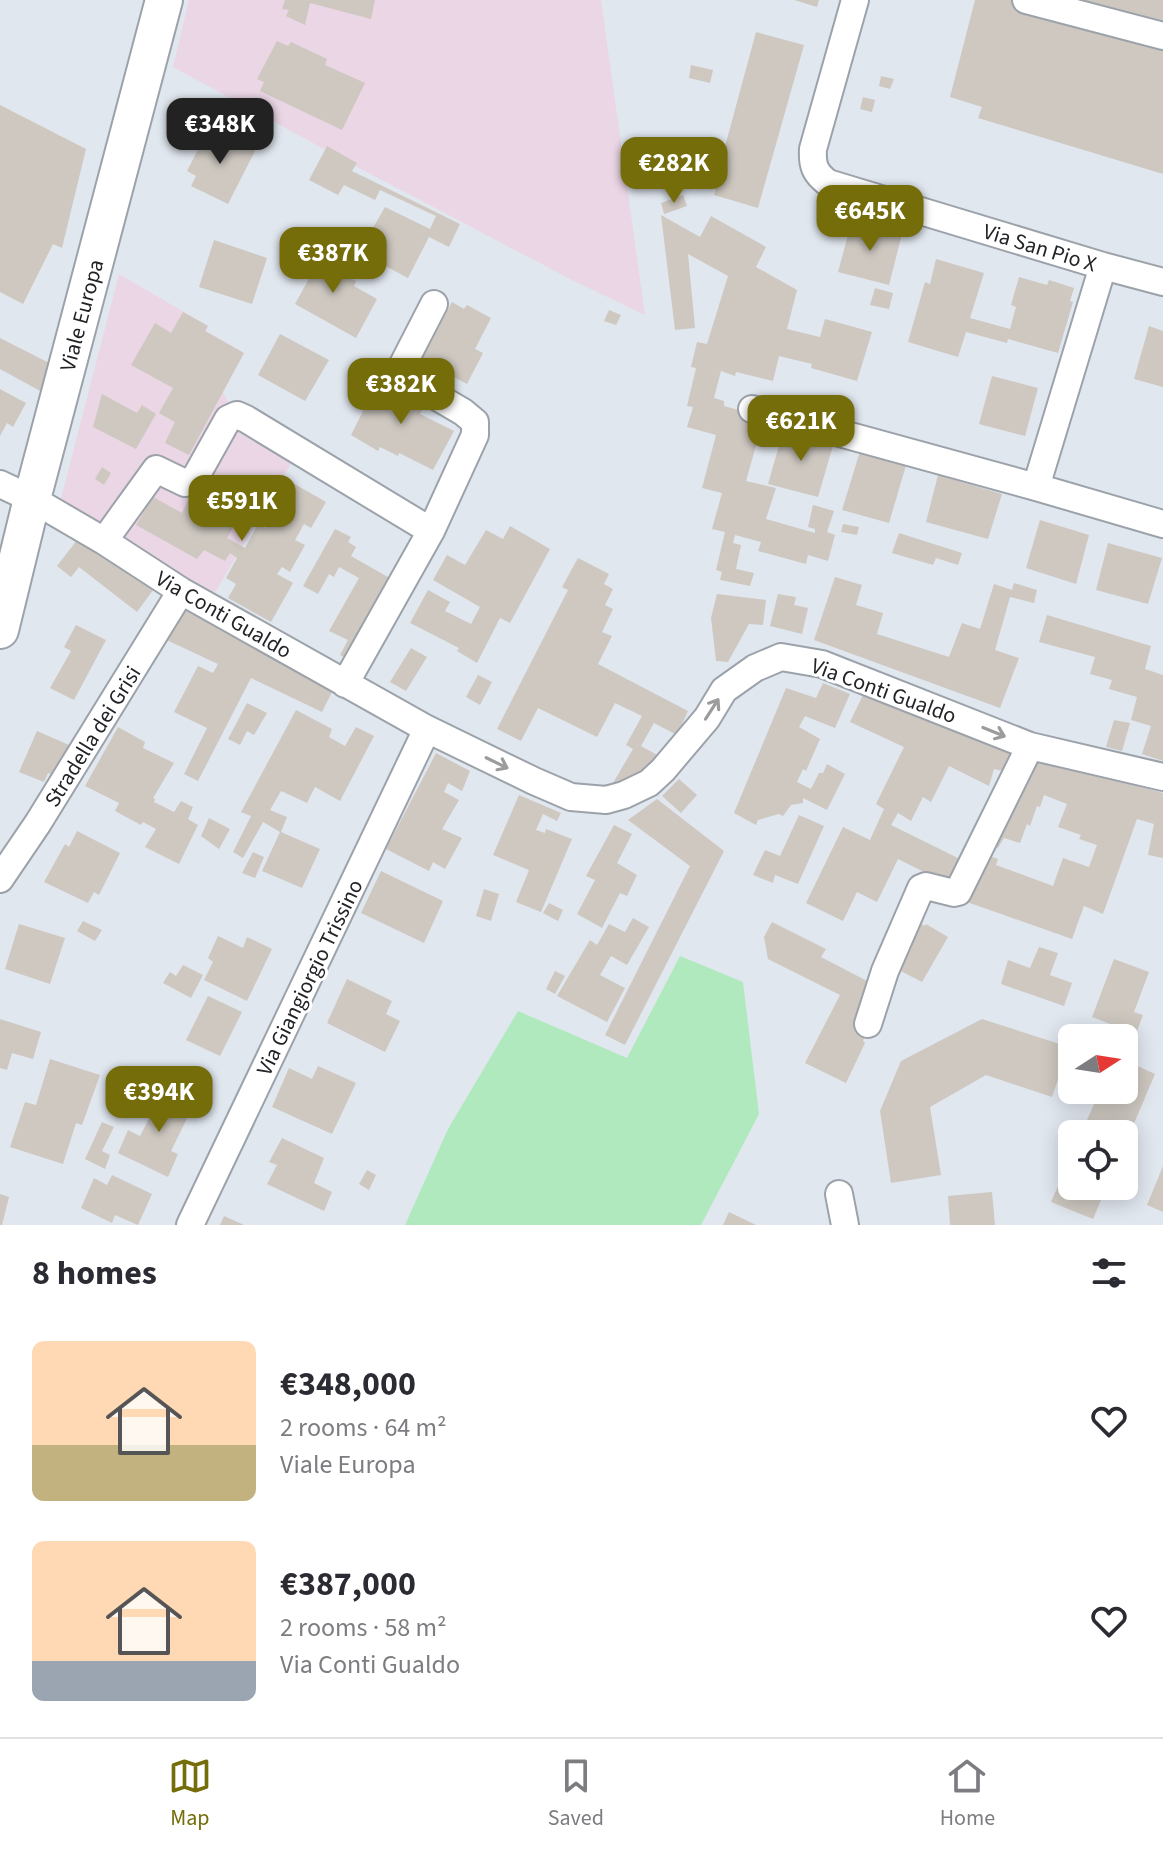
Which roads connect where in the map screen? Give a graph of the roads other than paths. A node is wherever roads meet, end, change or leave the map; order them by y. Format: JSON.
{"nodes":[{"id":1,"x":164,"y":0,"type":"edge"},
{"id":2,"x":855,"y":0,"type":"edge"},
{"id":3,"x":1026,"y":0,"type":"edge"},
{"id":4,"x":1163,"y":36,"type":"edge"},
{"id":5,"x":1103,"y":266,"type":"junction"},
{"id":6,"x":1163,"y":282,"type":"edge"},
{"id":7,"x":434,"y":304,"type":"dead end"},
{"id":8,"x":752,"y":409,"type":"dead end"},
{"id":9,"x":0,"y":484,"type":"edge"},
{"id":10,"x":1036,"y":487,"type":"junction"},
{"id":11,"x":32,"y":499,"type":"junction"},
{"id":12,"x":1163,"y":524,"type":"edge"},
{"id":13,"x":431,"y":531,"type":"junction"},
{"id":14,"x":104,"y":541,"type":"junction"},
{"id":15,"x":181,"y":591,"type":"junction"},
{"id":16,"x":0,"y":630,"type":"edge"},
{"id":17,"x":345,"y":684,"type":"junction"},
{"id":18,"x":427,"y":729,"type":"junction"},
{"id":19,"x":1030,"y":746,"type":"junction"},
{"id":20,"x":1163,"y":777,"type":"edge"},
{"id":21,"x":0,"y":879,"type":"edge"},
{"id":22,"x":868,"y":1024,"type":"dead end"},
{"id":23,"x":839,"y":1194,"type":"dead end"},
{"id":24,"x":190,"y":1225,"type":"edge"},
{"id":25,"x":845,"y":1225,"type":"edge"}],
"edges":[{"from":1,"to":11,"type":"main road","name":"Viale Europa"},
{"from":2,"to":5,"type":"street","name":"Via San Pio X"},
{"from":3,"to":4,"type":"street"},
{"from":5,"to":6,"type":"street","name":"Via San Pio X"},
{"from":5,"to":10,"type":"street"},
{"from":7,"to":13,"type":"street"},
{"from":8,"to":10,"type":"street"},
{"from":9,"to":11,"type":"street","name":"Via Conti Gualdo"},
{"from":10,"to":12,"type":"street"},
{"from":11,"to":14,"type":"street","name":"Via Conti Gualdo"},
{"from":11,"to":16,"type":"main road","name":"Viale Europa"},
{"from":13,"to":14,"type":"street"},
{"from":13,"to":17,"type":"street"},
{"from":14,"to":15,"type":"street","name":"Via Conti Gualdo"},
{"from":15,"to":17,"type":"street","name":"Via Conti Gualdo"},
{"from":15,"to":21,"type":"street","name":"Stradella dei Grisi"},
{"from":17,"to":18,"type":"street","name":"Via Conti Gualdo"},
{"from":18,"to":19,"type":"street","name":"Via Conti Gualdo","one_way":true},
{"from":18,"to":24,"type":"street","name":"Via Giangiorgio Trissino"},
{"from":19,"to":20,"type":"street","name":"Via Conti Gualdo"},
{"from":19,"to":22,"type":"street"},
{"from":23,"to":25,"type":"street"}]}
